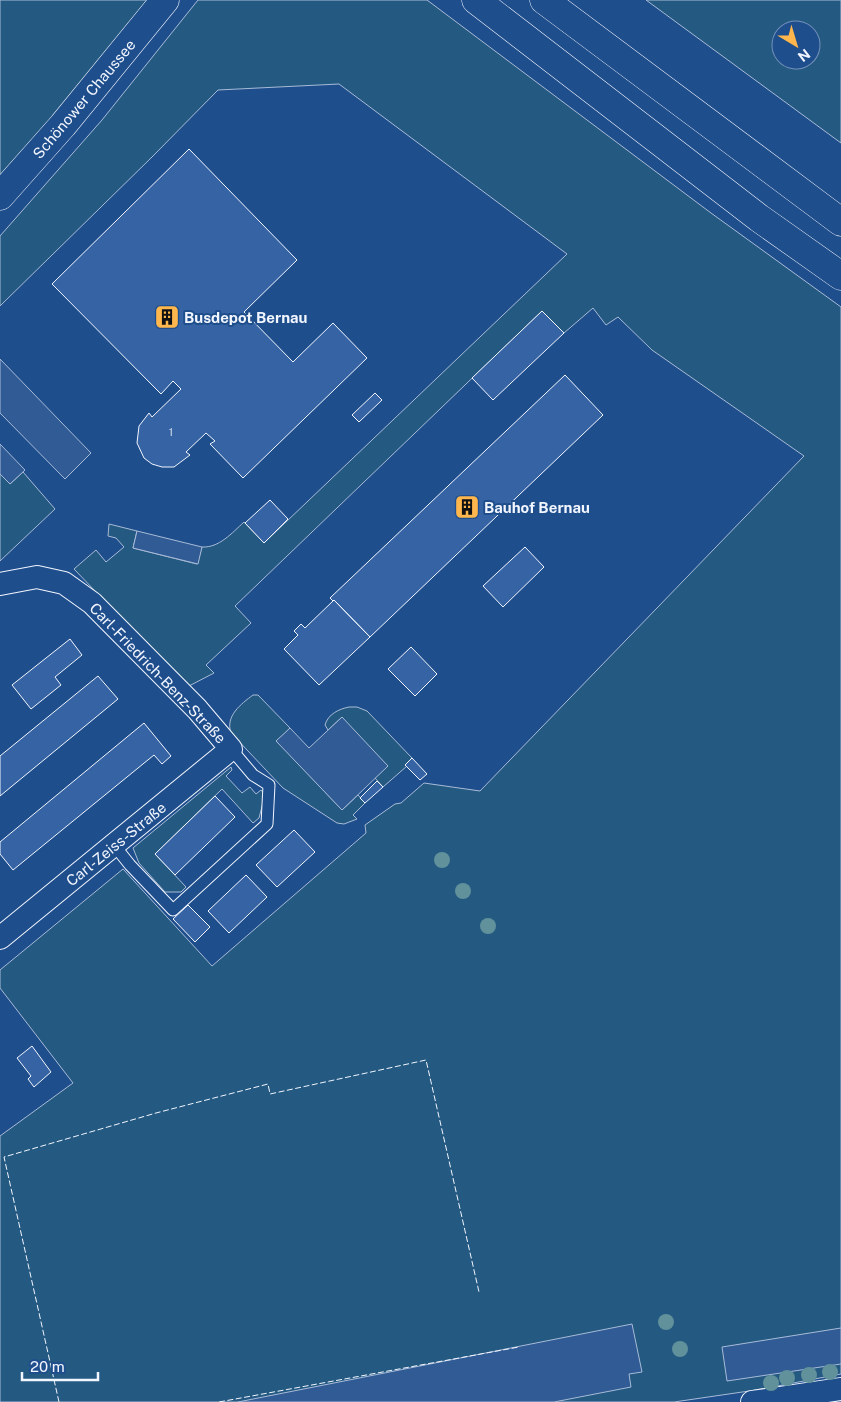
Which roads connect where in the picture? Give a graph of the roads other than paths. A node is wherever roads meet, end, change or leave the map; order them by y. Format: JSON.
{"nodes":[{"id":1,"x":165,"y":0,"type":"edge"},
{"id":2,"x":476,"y":0,"type":"edge"},
{"id":3,"x":544,"y":0,"type":"edge"},
{"id":4,"x":0,"y":196,"type":"edge"},
{"id":5,"x":841,"y":222,"type":"edge"},
{"id":6,"x":841,"y":276,"type":"edge"},
{"id":7,"x":0,"y":584,"type":"edge"},
{"id":8,"x":231,"y":749,"type":"junction"},
{"id":9,"x":114,"y":846,"type":"junction"},
{"id":10,"x":0,"y":938,"type":"edge"},
{"id":11,"x":841,"y":1389,"type":"edge"},
{"id":12,"x":752,"y":1402,"type":"edge"}],
"edges":[{"from":1,"to":4,"type":"main road","name":"Schönower Chaussee"},
{"from":2,"to":6,"type":"main road"},
{"from":3,"to":5,"type":"main road"},
{"from":7,"to":8,"type":"street","name":"Carl-Friedrich-Benz-Straße"},
{"from":8,"to":9,"type":"street","name":"Carl-Zeiss-Straße"},
{"from":8,"to":9,"type":"lane"},
{"from":9,"to":10,"type":"street","name":"Carl-Zeiss-Straße"},
{"from":11,"to":12,"type":"street"}]}
